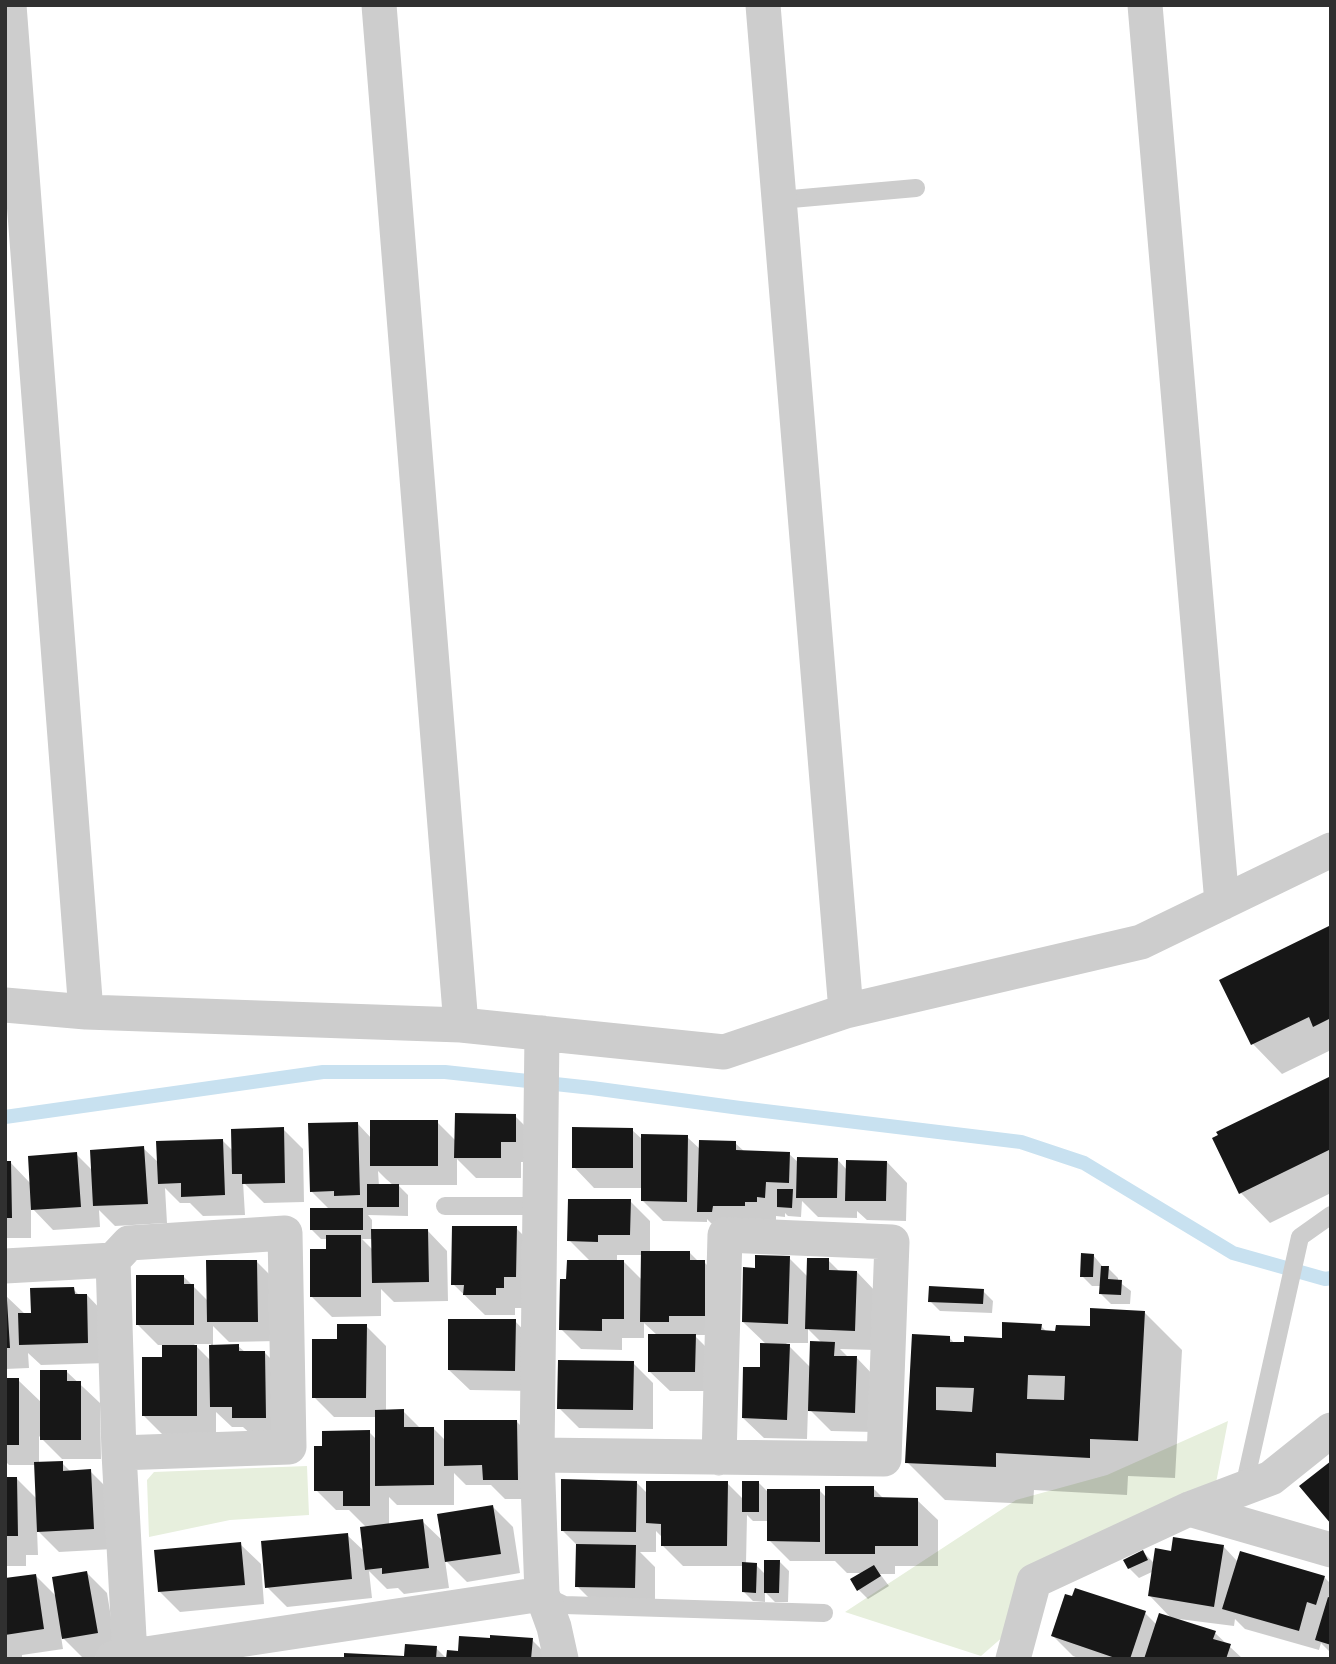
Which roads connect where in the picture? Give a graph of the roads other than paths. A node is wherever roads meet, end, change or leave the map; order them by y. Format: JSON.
{"nodes":[{"id":1,"x":9,"y":5,"type":"edge"},
{"id":2,"x":379,"y":5,"type":"edge"},
{"id":3,"x":764,"y":5,"type":"edge"},
{"id":4,"x":1145,"y":5,"type":"edge"},
{"id":5,"x":916,"y":188,"type":"dead end"},
{"id":6,"x":779,"y":200,"type":"junction"},
{"id":7,"x":1331,"y":850,"type":"edge"},
{"id":8,"x":1222,"y":903,"type":"junction"},
{"id":9,"x":5,"y":1006,"type":"edge"},
{"id":10,"x":86,"y":1012,"type":"junction"},
{"id":11,"x":846,"y":1012,"type":"junction"},
{"id":12,"x":461,"y":1025,"type":"junction"},
{"id":13,"x":542,"y":1044,"type":"junction"},
{"id":14,"x":445,"y":1206,"type":"dead end"},
{"id":15,"x":539,"y":1206,"type":"junction"},
{"id":16,"x":1331,"y":1215,"type":"edge"},
{"id":17,"x":113,"y":1260,"type":"junction"},
{"id":18,"x":5,"y":1266,"type":"edge"},
{"id":19,"x":1331,"y":1430,"type":"edge"},
{"id":20,"x":119,"y":1453,"type":"junction"},
{"id":21,"x":537,"y":1455,"type":"junction"},
{"id":22,"x":719,"y":1458,"type":"junction"},
{"id":23,"x":1244,"y":1487,"type":"junction"},
{"id":24,"x":1189,"y":1508,"type":"junction"},
{"id":25,"x":1331,"y":1550,"type":"edge"},
{"id":26,"x":542,"y":1594,"type":"junction"},
{"id":27,"x":824,"y":1613,"type":"dead end"},
{"id":28,"x":312,"y":1644,"type":"edge"},
{"id":29,"x":122,"y":1658,"type":"edge"},
{"id":30,"x":561,"y":1659,"type":"edge"},
{"id":31,"x":1013,"y":1659,"type":"edge"}],
"edges":[{"from":1,"to":10,"type":"street"},
{"from":2,"to":12,"type":"street"},
{"from":3,"to":6,"type":"street"},
{"from":4,"to":8,"type":"street"},
{"from":5,"to":6,"type":"lane"},
{"from":6,"to":11,"type":"street"},
{"from":7,"to":8,"type":"street"},
{"from":8,"to":11,"type":"street"},
{"from":9,"to":10,"type":"street"},
{"from":10,"to":12,"type":"street"},
{"from":11,"to":13,"type":"street"},
{"from":12,"to":13,"type":"street"},
{"from":13,"to":15,"type":"street"},
{"from":14,"to":15,"type":"lane"},
{"from":15,"to":21,"type":"street"},
{"from":16,"to":23,"type":"lane"},
{"from":17,"to":18,"type":"street"},
{"from":17,"to":20,"type":"street"},
{"from":17,"to":20,"type":"street"},
{"from":19,"to":23,"type":"street"},
{"from":20,"to":29,"type":"street"},
{"from":21,"to":22,"type":"street"},
{"from":21,"to":26,"type":"street"},
{"from":22,"to":22,"type":"street"},
{"from":23,"to":24,"type":"street"},
{"from":24,"to":25,"type":"street"},
{"from":24,"to":31,"type":"street"},
{"from":26,"to":27,"type":"lane"},
{"from":26,"to":28,"type":"street"},
{"from":26,"to":30,"type":"street"},
{"from":28,"to":29,"type":"street"}]}
